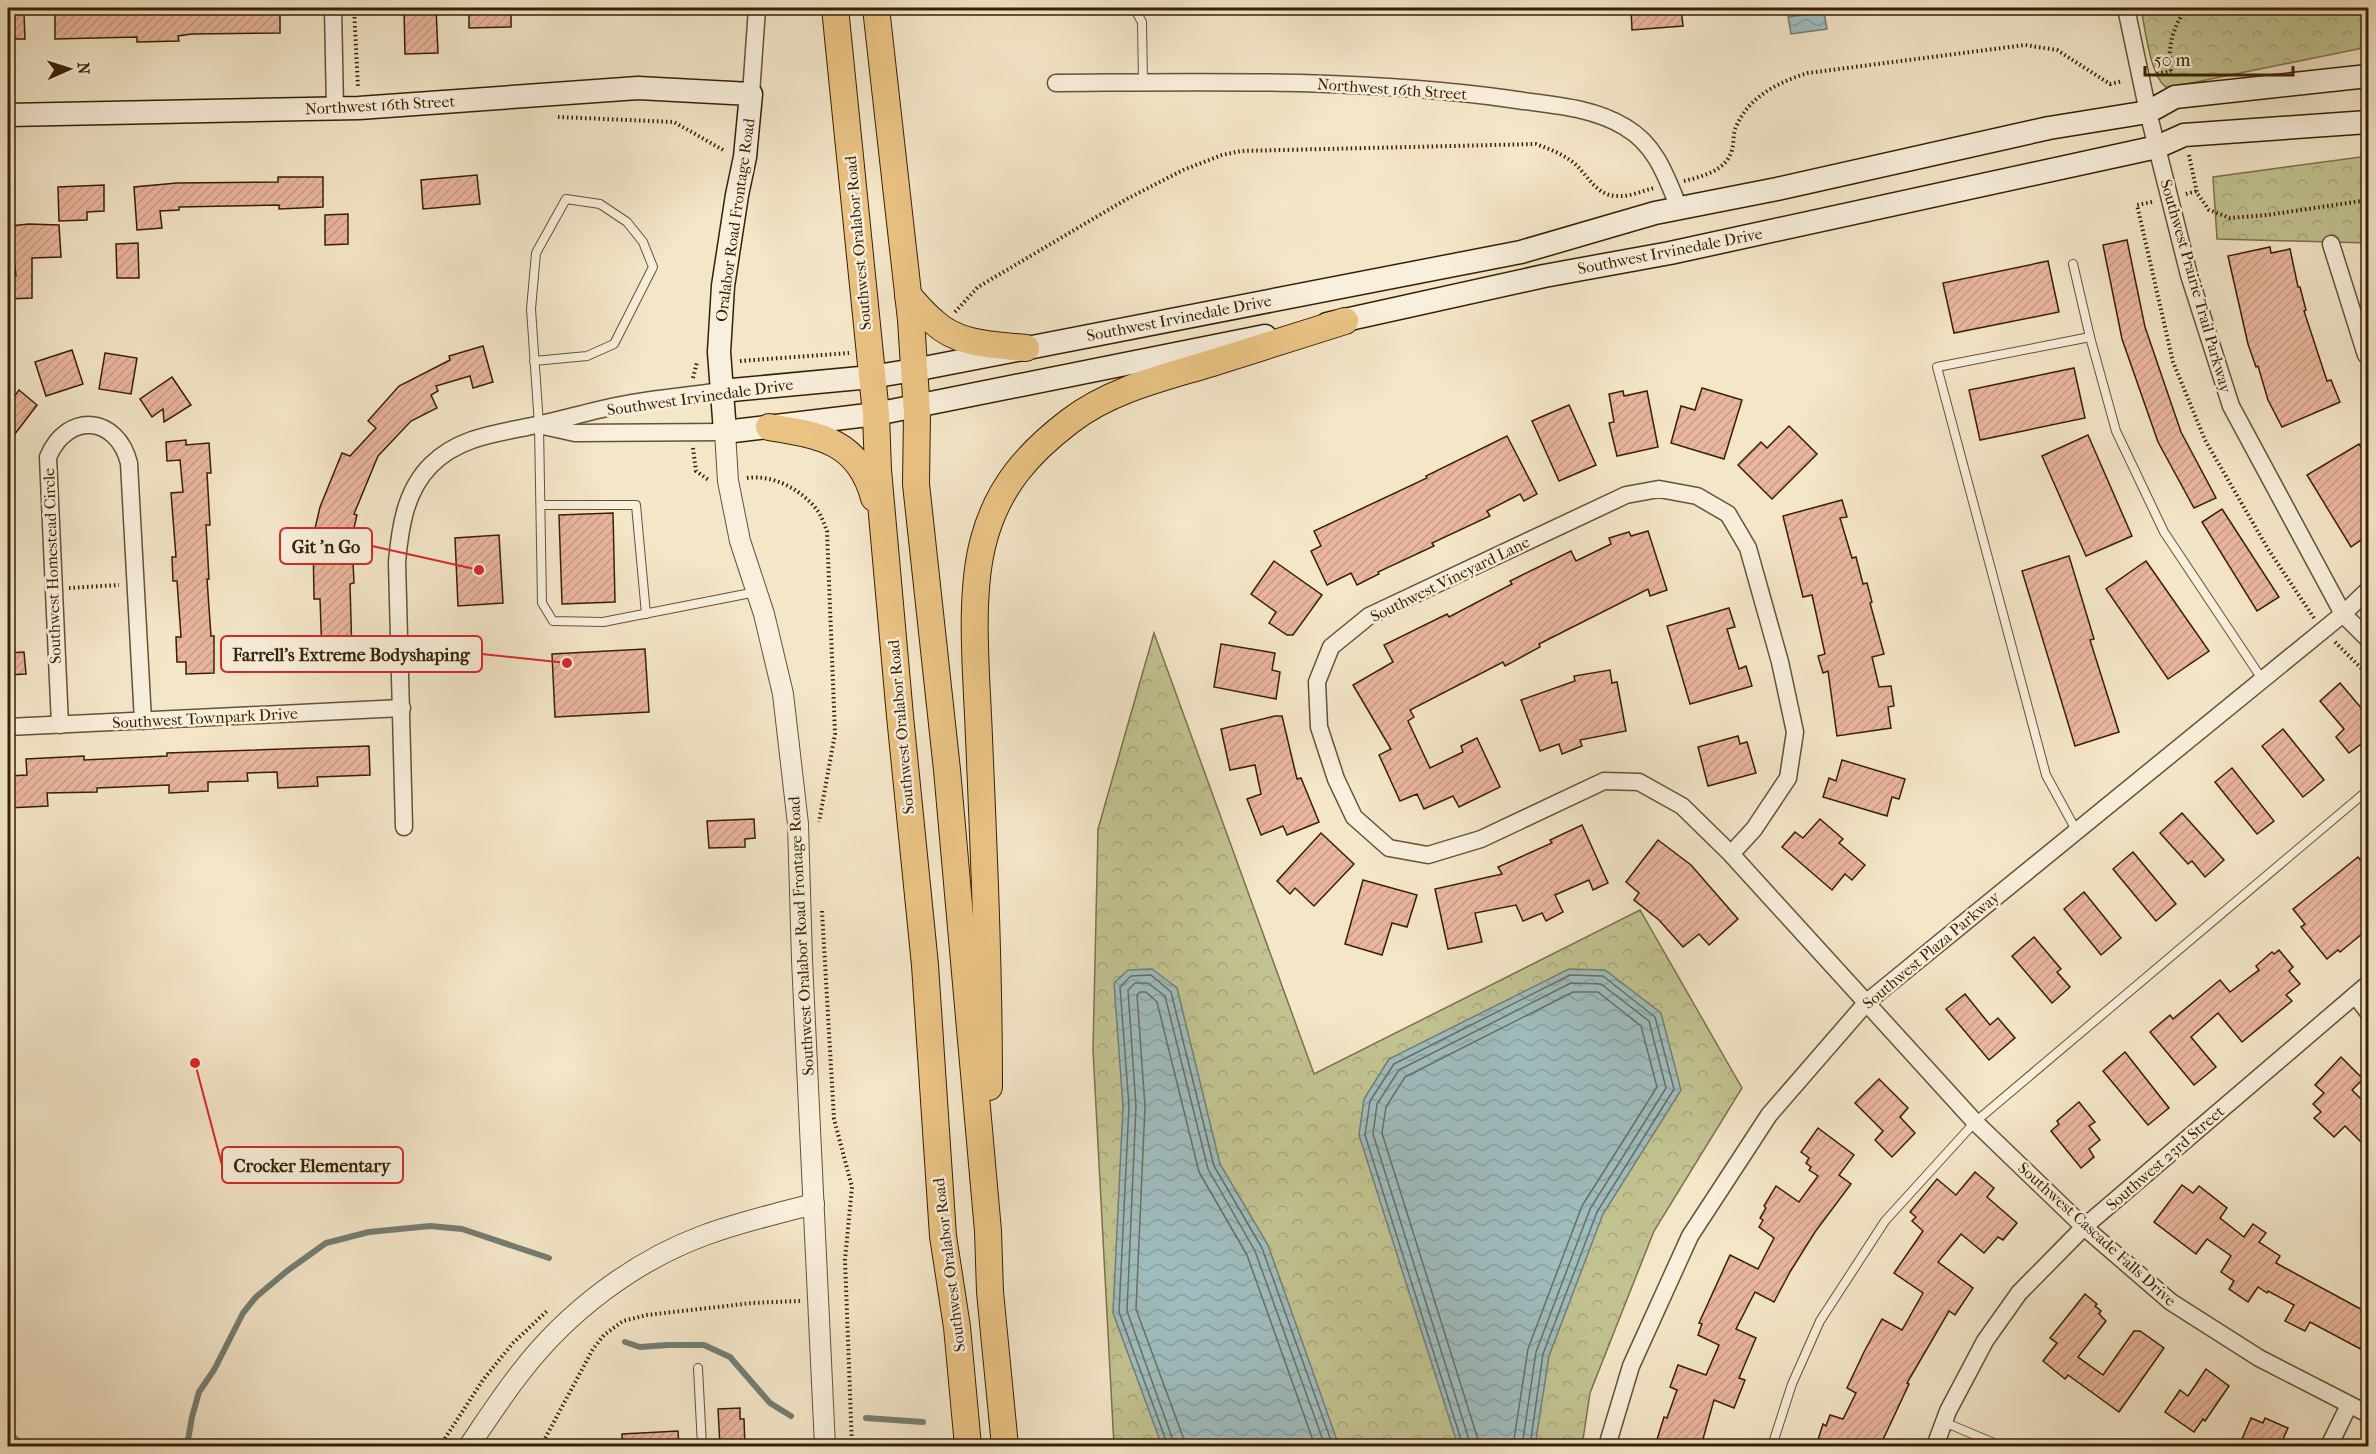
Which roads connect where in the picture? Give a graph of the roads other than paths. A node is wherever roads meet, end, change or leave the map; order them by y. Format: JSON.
{"nodes":[{"id":1,"x":333,"y":8,"type":"edge"},
{"id":2,"x":757,"y":8,"type":"edge"},
{"id":3,"x":835,"y":8,"type":"edge"},
{"id":4,"x":876,"y":8,"type":"edge"},
{"id":5,"x":1134,"y":8,"type":"edge"},
{"id":6,"x":2126,"y":8,"type":"edge"},
{"id":7,"x":2368,"y":76,"type":"edge"},
{"id":8,"x":1143,"y":82,"type":"junction"},
{"id":9,"x":1056,"y":83,"type":"dead end"},
{"id":10,"x":751,"y":94,"type":"junction"},
{"id":11,"x":334,"y":109,"type":"junction"},
{"id":12,"x":2148,"y":112,"type":"junction"},
{"id":13,"x":8,"y":115,"type":"edge"},
{"id":14,"x":2368,"y":122,"type":"edge"},
{"id":15,"x":2157,"y":147,"type":"junction"},
{"id":16,"x":1679,"y":208,"type":"junction"},
{"id":17,"x":2331,"y":244,"type":"dead end"},
{"id":18,"x":2073,"y":264,"type":"dead end"},
{"id":19,"x":908,"y":295,"type":"junction"},
{"id":20,"x":1346,"y":321,"type":"junction"},
{"id":21,"x":2090,"y":338,"type":"junction"},
{"id":22,"x":1026,"y":348,"type":"junction"},
{"id":23,"x":2368,"y":357,"type":"edge"},
{"id":24,"x":534,"y":361,"type":"junction"},
{"id":25,"x":914,"y":370,"type":"junction"},
{"id":26,"x":871,"y":377,"type":"junction"},
{"id":27,"x":721,"y":391,"type":"junction"},
{"id":28,"x":916,"y":406,"type":"junction"},
{"id":29,"x":876,"y":414,"type":"junction"},
{"id":30,"x":539,"y":425,"type":"junction"},
{"id":31,"x":769,"y":427,"type":"junction"},
{"id":32,"x":725,"y":432,"type":"junction"},
{"id":33,"x":541,"y":505,"type":"junction"},
{"id":34,"x":884,"y":534,"type":"junction"},
{"id":35,"x":2368,"y":590,"type":"edge"},
{"id":36,"x":757,"y":592,"type":"junction"},
{"id":37,"x":645,"y":614,"type":"junction"},
{"id":38,"x":2343,"y":614,"type":"junction"},
{"id":39,"x":2368,"y":639,"type":"edge"},
{"id":40,"x":2262,"y":680,"type":"junction"},
{"id":41,"x":402,"y":708,"type":"junction"},
{"id":42,"x":143,"y":721,"type":"junction"},
{"id":43,"x":60,"y":725,"type":"junction"},
{"id":44,"x":8,"y":728,"type":"edge"},
{"id":45,"x":2368,"y":790,"type":"edge"},
{"id":46,"x":404,"y":827,"type":"dead end"},
{"id":47,"x":2076,"y":830,"type":"junction"},
{"id":48,"x":1731,"y":854,"type":"junction"},
{"id":49,"x":2368,"y":984,"type":"edge"},
{"id":50,"x":2355,"y":995,"type":"junction"},
{"id":51,"x":1867,"y":1002,"type":"junction"},
{"id":52,"x":2368,"y":1012,"type":"edge"},
{"id":53,"x":1975,"y":1122,"type":"junction"},
{"id":54,"x":814,"y":1204,"type":"junction"},
{"id":55,"x":2084,"y":1227,"type":"junction"},
{"id":56,"x":988,"y":1231,"type":"junction"},
{"id":57,"x":698,"y":1368,"type":"dead end"},
{"id":58,"x":2349,"y":1405,"type":"junction"},
{"id":59,"x":2368,"y":1414,"type":"edge"},
{"id":60,"x":1944,"y":1422,"type":"junction"},
{"id":61,"x":8,"y":1435,"type":"edge"},
{"id":62,"x":20,"y":1446,"type":"edge"},
{"id":63,"x":469,"y":1446,"type":"edge"},
{"id":64,"x":702,"y":1446,"type":"edge"},
{"id":65,"x":825,"y":1446,"type":"edge"},
{"id":66,"x":968,"y":1446,"type":"edge"},
{"id":67,"x":1005,"y":1446,"type":"edge"},
{"id":68,"x":1607,"y":1446,"type":"edge"},
{"id":69,"x":1772,"y":1446,"type":"edge"},
{"id":70,"x":1935,"y":1446,"type":"edge"},
{"id":71,"x":2001,"y":1446,"type":"edge"},
{"id":72,"x":2329,"y":1446,"type":"edge"}],
"edges":[{"from":1,"to":11,"type":"street"},
{"from":2,"to":10,"type":"street","name":"Oralabor Road Frontage Road"},
{"from":3,"to":26,"type":"main road","name":"Southwest Oralabor Road"},
{"from":4,"to":19,"type":"main road"},
{"from":5,"to":8,"type":"lane"},
{"from":6,"to":12,"type":"street","name":"Southwest Prairie Trail Parkway"},
{"from":7,"to":12,"type":"main road","name":"Southwest Irvinedale Drive"},
{"from":8,"to":9,"type":"street","name":"Northwest 16th Street"},
{"from":8,"to":16,"type":"street","name":"Northwest 16th Street"},
{"from":10,"to":11,"type":"main road","name":"Northwest 16th Street"},
{"from":10,"to":27,"type":"main road","name":"Oralabor Road Frontage Road"},
{"from":11,"to":13,"type":"main road","name":"Northwest 16th Street"},
{"from":12,"to":15,"type":"street","name":"Southwest Prairie Trail Parkway"},
{"from":12,"to":16,"type":"main road","name":"Southwest Irvinedale Drive"},
{"from":14,"to":15,"type":"main road","name":"Southwest Irvinedale Drive"},
{"from":15,"to":20,"type":"main road","name":"Southwest Irvinedale Drive"},
{"from":15,"to":38,"type":"street","name":"Southwest Prairie Trail Parkway"},
{"from":16,"to":22,"type":"main road","name":"Southwest Irvinedale Drive"},
{"from":17,"to":23,"type":"street"},
{"from":18,"to":21,"type":"lane"},
{"from":19,"to":22,"type":"main road"},
{"from":19,"to":25,"type":"main road"},
{"from":20,"to":28,"type":"main road","name":"Southwest Irvinedale Drive"},
{"from":20,"to":56,"type":"main road"},
{"from":21,"to":40,"type":"lane"},
{"from":21,"to":47,"type":"lane"},
{"from":22,"to":25,"type":"main road","name":"Southwest Irvinedale Drive"},
{"from":24,"to":24,"type":"lane"},
{"from":24,"to":30,"type":"lane"},
{"from":25,"to":26,"type":"main road","name":"Southwest Irvinedale Drive"},
{"from":25,"to":28,"type":"main road"},
{"from":26,"to":27,"type":"main road","name":"Southwest Irvinedale Drive"},
{"from":26,"to":29,"type":"main road","name":"Southwest Oralabor Road"},
{"from":27,"to":30,"type":"street","name":"Southwest Irvinedale Drive"},
{"from":27,"to":32,"type":"main road","name":"Oralabor Road Frontage Road"},
{"from":28,"to":29,"type":"main road","name":"Southwest Irvinedale Drive"},
{"from":28,"to":56,"type":"main road"},
{"from":29,"to":31,"type":"main road","name":"Southwest Irvinedale Drive"},
{"from":29,"to":34,"type":"main road","name":"Southwest Oralabor Road"},
{"from":30,"to":32,"type":"street","name":"Southwest Irvinedale Drive"},
{"from":30,"to":33,"type":"lane"},
{"from":30,"to":41,"type":"street"},
{"from":31,"to":32,"type":"main road","name":"Southwest Irvinedale Drive"},
{"from":31,"to":34,"type":"main road"},
{"from":32,"to":36,"type":"street","name":"Southwest Oralabor Road Frontage Road"},
{"from":33,"to":37,"type":"lane"},
{"from":33,"to":37,"type":"lane"},
{"from":34,"to":66,"type":"main road","name":"Southwest Oralabor Road"},
{"from":35,"to":38,"type":"street","name":"Southwest Plaza Parkway"},
{"from":36,"to":37,"type":"lane"},
{"from":36,"to":54,"type":"street","name":"Southwest Oralabor Road Frontage Road"},
{"from":38,"to":39,"type":"street","name":"Southwest Prairie Trail Parkway"},
{"from":38,"to":40,"type":"street","name":"Southwest Plaza Parkway"},
{"from":40,"to":47,"type":"street","name":"Southwest Plaza Parkway"},
{"from":41,"to":42,"type":"street","name":"Southwest Townpark Drive"},
{"from":41,"to":46,"type":"street"},
{"from":42,"to":43,"type":"street","name":"Southwest Townpark Drive"},
{"from":42,"to":43,"type":"street","name":"Southwest Homestead Circle"},
{"from":43,"to":44,"type":"street","name":"Southwest Townpark Drive"},
{"from":45,"to":53,"type":"lane"},
{"from":47,"to":51,"type":"street","name":"Southwest Plaza Parkway"},
{"from":48,"to":48,"type":"street","name":"Southwest Vineyard Lane"},
{"from":48,"to":51,"type":"street","name":"Southwest Vineyard Lane"},
{"from":49,"to":50,"type":"street","name":"Southwest 23rd Street"},
{"from":50,"to":52,"type":"street"},
{"from":50,"to":55,"type":"street","name":"Southwest 23rd Street"},
{"from":51,"to":53,"type":"street","name":"Southwest Cascade Falls Drive"},
{"from":51,"to":68,"type":"street","name":"Southwest Plaza Parkway"},
{"from":53,"to":55,"type":"street","name":"Southwest Cascade Falls Drive"},
{"from":53,"to":69,"type":"lane"},
{"from":54,"to":63,"type":"street"},
{"from":54,"to":65,"type":"street","name":"Southwest Oralabor Road Frontage Road"},
{"from":55,"to":58,"type":"street","name":"Southwest Cascade Falls Drive"},
{"from":55,"to":60,"type":"street","name":"Southwest 23rd Street"},
{"from":56,"to":67,"type":"main road"},
{"from":57,"to":64,"type":"lane"},
{"from":58,"to":59,"type":"street","name":"Southwest Cascade Falls Drive"},
{"from":58,"to":72,"type":"street"},
{"from":60,"to":70,"type":"street","name":"Southwest 23rd Street"},
{"from":60,"to":71,"type":"lane"},
{"from":61,"to":62,"type":"lane"}]}
